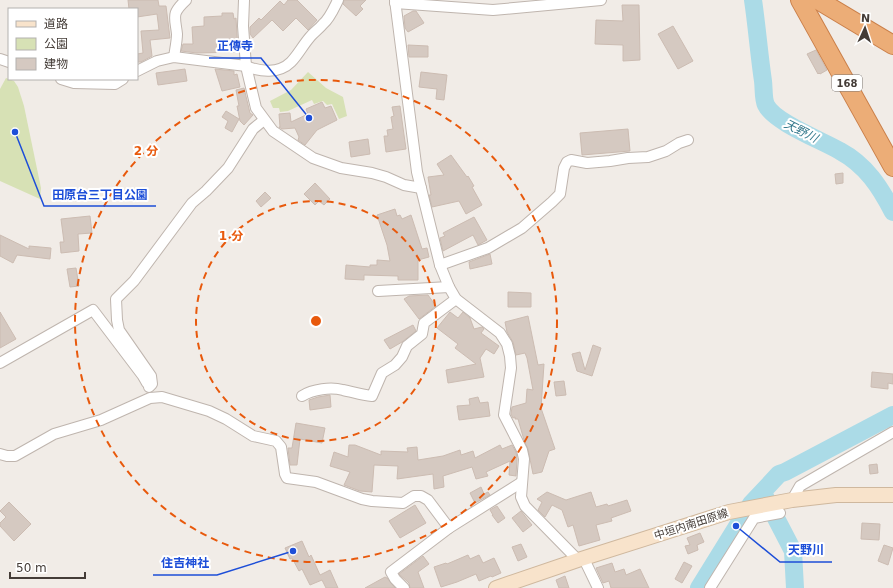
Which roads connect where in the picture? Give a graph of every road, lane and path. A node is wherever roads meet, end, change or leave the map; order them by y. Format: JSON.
{"nodes":[{"id":1,"x":186,"y":0,"type":"edge"},
{"id":2,"x":244,"y":0,"type":"edge"},
{"id":3,"x":338,"y":0,"type":"edge"},
{"id":4,"x":600,"y":0,"type":"edge"},
{"id":5,"x":800,"y":0,"type":"edge"},
{"id":6,"x":818,"y":0,"type":"edge"},
{"id":7,"x":395,"y":1,"type":"edge"},
{"id":8,"x":893,"y":45,"type":"edge"},
{"id":9,"x":174,"y":57,"type":"junction"},
{"id":10,"x":246,"y":66,"type":"junction"},
{"id":11,"x":138,"y":70,"type":"edge"},
{"id":12,"x":64,"y":80,"type":"edge"},
{"id":13,"x":121,"y":80,"type":"edge"},
{"id":14,"x":264,"y":120,"type":"junction"},
{"id":15,"x":688,"y":140,"type":"dead end"},
{"id":16,"x":893,"y":167,"type":"edge"},
{"id":17,"x":421,"y":188,"type":"junction"},
{"id":18,"x":440,"y":265,"type":"junction"},
{"id":19,"x":449,"y":287,"type":"junction"},
{"id":20,"x":378,"y":291,"type":"dead end"},
{"id":21,"x":456,"y":299,"type":"junction"},
{"id":22,"x":1,"y":360,"type":"edge"},
{"id":23,"x":149,"y":387,"type":"junction"},
{"id":24,"x":302,"y":396,"type":"dead end"},
{"id":25,"x":150,"y":398,"type":"junction"},
{"id":26,"x":893,"y":432,"type":"edge"},
{"id":27,"x":0,"y":454,"type":"edge"},
{"id":28,"x":522,"y":482,"type":"junction"},
{"id":29,"x":893,"y":495,"type":"edge"},
{"id":30,"x":792,"y":500,"type":"junction"},
{"id":31,"x":776,"y":508,"type":"junction"},
{"id":32,"x":449,"y":528,"type":"junction"},
{"id":33,"x":581,"y":559,"type":"junction"},
{"id":34,"x":404,"y":588,"type":"edge"},
{"id":35,"x":496,"y":588,"type":"edge"},
{"id":36,"x":598,"y":588,"type":"edge"},
{"id":37,"x":710,"y":588,"type":"edge"}],
"edges":[{"from":1,"to":9,"type":"street"},
{"from":2,"to":10,"type":"street"},
{"from":3,"to":10,"type":"street"},
{"from":4,"to":7,"type":"street"},
{"from":5,"to":16,"type":"highway","number":"168"},
{"from":6,"to":8,"type":"highway"},
{"from":7,"to":17,"type":"street"},
{"from":9,"to":10,"type":"street"},
{"from":9,"to":11,"type":"street"},
{"from":10,"to":14,"type":"street"},
{"from":12,"to":13,"type":"street"},
{"from":14,"to":17,"type":"street"},
{"from":14,"to":23,"type":"street"},
{"from":15,"to":18,"type":"street"},
{"from":17,"to":18,"type":"street"},
{"from":18,"to":19,"type":"street"},
{"from":19,"to":20,"type":"street"},
{"from":19,"to":21,"type":"street"},
{"from":21,"to":24,"type":"street"},
{"from":21,"to":28,"type":"street"},
{"from":22,"to":23,"type":"street"},
{"from":23,"to":25,"type":"street"},
{"from":25,"to":27,"type":"street"},
{"from":25,"to":32,"type":"street"},
{"from":26,"to":30,"type":"street"},
{"from":28,"to":32,"type":"street"},
{"from":28,"to":33,"type":"street"},
{"from":29,"to":30,"type":"main road","name":"中垣内南田原線"},
{"from":30,"to":31,"type":"main road","name":"中垣内南田原線"},
{"from":31,"to":33,"type":"main road","name":"中垣内南田原線"},
{"from":31,"to":37,"type":"street"},
{"from":32,"to":34,"type":"street"},
{"from":33,"to":35,"type":"main road","name":"中垣内南田原線"},
{"from":33,"to":36,"type":"street"}]}
